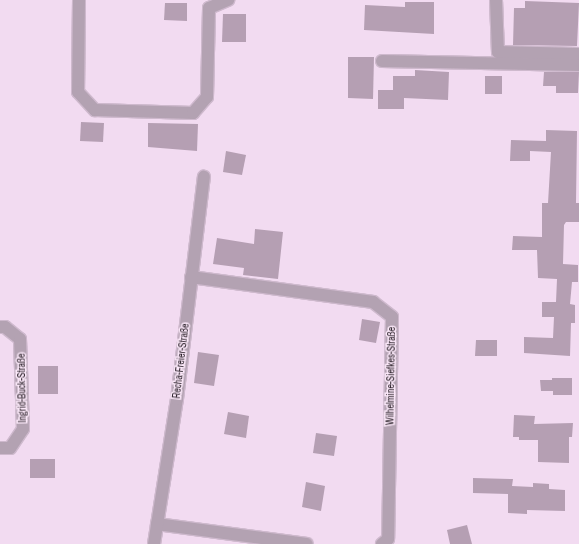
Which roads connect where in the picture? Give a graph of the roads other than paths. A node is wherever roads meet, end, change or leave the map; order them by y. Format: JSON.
{"nodes":[{"id":1,"x":79,"y":0,"type":"edge"},
{"id":2,"x":228,"y":0,"type":"edge"},
{"id":3,"x":496,"y":0,"type":"edge"},
{"id":4,"x":579,"y":54,"type":"edge"},
{"id":5,"x":382,"y":61,"type":"dead end"},
{"id":6,"x":579,"y":65,"type":"edge"},
{"id":7,"x":204,"y":177,"type":"dead end"},
{"id":8,"x":191,"y":277,"type":"junction"},
{"id":9,"x":0,"y":327,"type":"edge"},
{"id":10,"x":0,"y":448,"type":"edge"},
{"id":11,"x":157,"y":524,"type":"junction"},
{"id":12,"x":154,"y":544,"type":"edge"},
{"id":13,"x":307,"y":544,"type":"edge"},
{"id":14,"x":382,"y":544,"type":"edge"}],
"edges":[{"from":1,"to":2,"type":"street"},
{"from":3,"to":4,"type":"street"},
{"from":5,"to":6,"type":"street"},
{"from":7,"to":8,"type":"street","name":"Recha-Freier-Straße"},
{"from":8,"to":11,"type":"street","name":"Recha-Freier-Straße"},
{"from":8,"to":14,"type":"street","name":"Wilhelmine-Siefkes-Straße"},
{"from":9,"to":10,"type":"street","name":"Ingrid-Buck-Straße"},
{"from":11,"to":12,"type":"street","name":"Recha-Freier-Straße"},
{"from":11,"to":13,"type":"street"}]}
